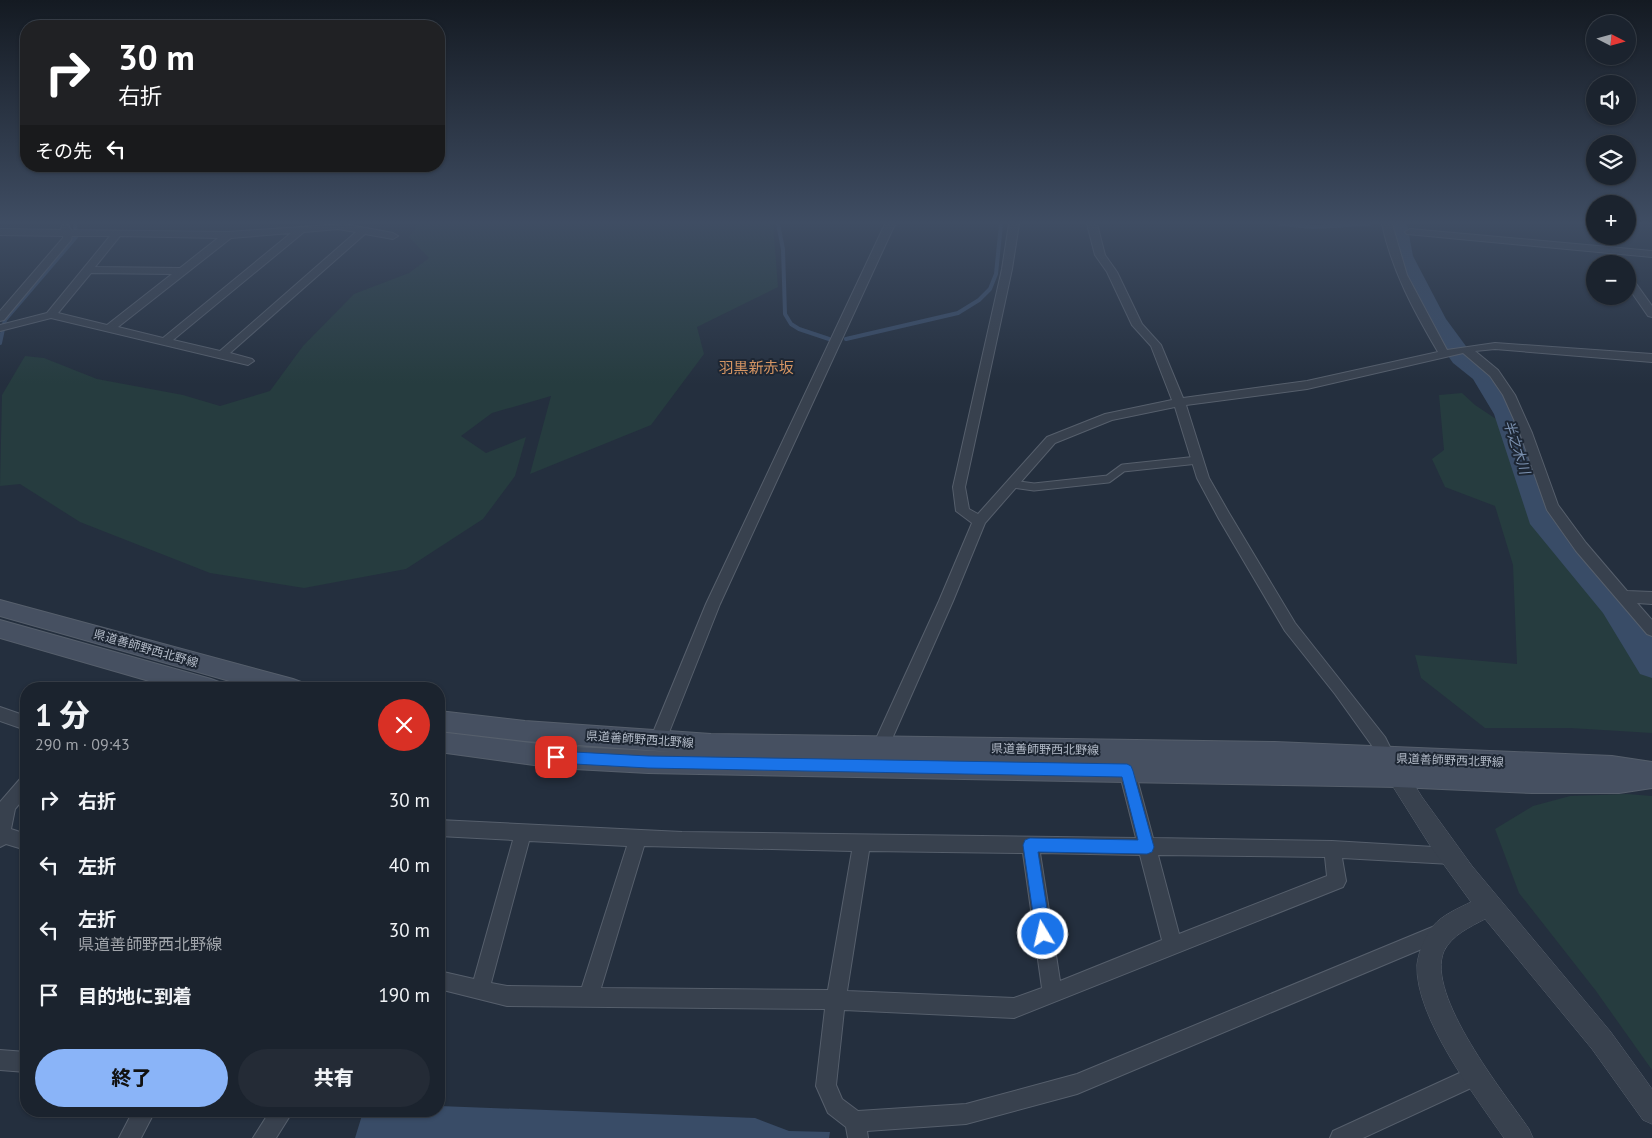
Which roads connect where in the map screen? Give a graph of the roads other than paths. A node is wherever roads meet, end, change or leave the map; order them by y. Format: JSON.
{"nodes":[{"id":1,"x":35,"y":277,"type":"edge"},
{"id":2,"x":84,"y":277,"type":"edge"},
{"id":3,"x":176,"y":277,"type":"edge"},
{"id":4,"x":243,"y":277,"type":"edge"},
{"id":5,"x":310,"y":277,"type":"edge"},
{"id":6,"x":865,"y":277,"type":"edge"},
{"id":7,"x":1005,"y":277,"type":"edge"},
{"id":8,"x":1114,"y":277,"type":"edge"},
{"id":9,"x":1403,"y":277,"type":"edge"},
{"id":10,"x":1636,"y":291,"type":"edge"},
{"id":11,"x":1652,"y":314,"type":"edge"},
{"id":12,"x":52,"y":315,"type":"junction"},
{"id":13,"x":0,"y":318,"type":"edge"},
{"id":14,"x":5,"y":327,"type":"edge"},
{"id":15,"x":110,"y":329,"type":"junction"},
{"id":16,"x":164,"y":342,"type":"junction"},
{"id":17,"x":1465,"y":349,"type":"junction"},
{"id":18,"x":1444,"y":354,"type":"junction"},
{"id":19,"x":222,"y":355,"type":"junction"},
{"id":20,"x":1652,"y":358,"type":"edge"},
{"id":21,"x":248,"y":361,"type":"dead end"},
{"id":22,"x":1179,"y":402,"type":"junction"},
{"id":23,"x":1198,"y":460,"type":"junction"},
{"id":24,"x":1012,"y":484,"type":"junction"},
{"id":25,"x":979,"y":521,"type":"junction"},
{"id":26,"x":1624,"y":596,"type":"junction"},
{"id":27,"x":1652,"y":598,"type":"edge"},
{"id":28,"x":0,"y":608,"type":"edge"},
{"id":29,"x":0,"y":629,"type":"edge"},
{"id":30,"x":1652,"y":630,"type":"edge"},
{"id":31,"x":186,"y":682,"type":"edge"},
{"id":32,"x":268,"y":682,"type":"edge"},
{"id":33,"x":0,"y":714,"type":"edge"},
{"id":34,"x":20,"y":721,"type":"edge"},
{"id":35,"x":445,"y":722,"type":"edge"},
{"id":36,"x":658,"y":740,"type":"junction"},
{"id":37,"x":445,"y":743,"type":"edge"},
{"id":38,"x":876,"y":757,"type":"junction"},
{"id":39,"x":1392,"y":766,"type":"junction"},
{"id":40,"x":1127,"y":771,"type":"junction"},
{"id":41,"x":1652,"y":773,"type":"edge"},
{"id":42,"x":1652,"y":779,"type":"edge"},
{"id":43,"x":20,"y":791,"type":"edge"},
{"id":44,"x":445,"y":828,"type":"edge"},
{"id":45,"x":523,"y":833,"type":"junction"},
{"id":46,"x":0,"y":836,"type":"edge"},
{"id":47,"x":638,"y":838,"type":"junction"},
{"id":48,"x":20,"y":841,"type":"edge"},
{"id":49,"x":862,"y":842,"type":"junction"},
{"id":50,"x":1030,"y":845,"type":"junction"},
{"id":51,"x":1147,"y":847,"type":"junction"},
{"id":52,"x":1332,"y":849,"type":"junction"},
{"id":53,"x":1451,"y":856,"type":"junction"},
{"id":54,"x":1488,"y":905,"type":"junction"},
{"id":55,"x":1443,"y":932,"type":"junction"},
{"id":56,"x":1173,"y":946,"type":"junction"},
{"id":57,"x":445,"y":981,"type":"edge"},
{"id":58,"x":480,"y":990,"type":"junction"},
{"id":59,"x":1052,"y":993,"type":"junction"},
{"id":60,"x":589,"y":996,"type":"junction"},
{"id":61,"x":836,"y":1000,"type":"junction"},
{"id":62,"x":0,"y":1060,"type":"edge"},
{"id":63,"x":20,"y":1062,"type":"edge"},
{"id":64,"x":1477,"y":1075,"type":"junction"},
{"id":65,"x":1652,"y":1111,"type":"edge"},
{"id":66,"x":142,"y":1117,"type":"edge"},
{"id":67,"x":279,"y":1117,"type":"edge"},
{"id":68,"x":856,"y":1130,"type":"edge"},
{"id":69,"x":1368,"y":1133,"type":"edge"},
{"id":70,"x":129,"y":1138,"type":"edge"},
{"id":71,"x":263,"y":1138,"type":"edge"},
{"id":72,"x":1340,"y":1138,"type":"edge"},
{"id":73,"x":1520,"y":1138,"type":"edge"}],
"edges":[{"from":1,"to":13,"type":"street"},
{"from":2,"to":12,"type":"street"},
{"from":3,"to":15,"type":"street"},
{"from":4,"to":16,"type":"street"},
{"from":5,"to":19,"type":"street"},
{"from":6,"to":36,"type":"street"},
{"from":7,"to":25,"type":"street"},
{"from":8,"to":22,"type":"street"},
{"from":9,"to":18,"type":"street"},
{"from":10,"to":11,"type":"street"},
{"from":12,"to":14,"type":"street"},
{"from":12,"to":15,"type":"street"},
{"from":15,"to":16,"type":"street"},
{"from":16,"to":19,"type":"street"},
{"from":17,"to":18,"type":"street"},
{"from":17,"to":20,"type":"street"},
{"from":17,"to":26,"type":"street"},
{"from":18,"to":22,"type":"street"},
{"from":19,"to":21,"type":"street"},
{"from":22,"to":23,"type":"street"},
{"from":22,"to":24,"type":"street"},
{"from":23,"to":24,"type":"lane"},
{"from":23,"to":39,"type":"street"},
{"from":24,"to":25,"type":"street"},
{"from":25,"to":38,"type":"street"},
{"from":26,"to":27,"type":"street"},
{"from":26,"to":30,"type":"street"},
{"from":28,"to":32,"type":"main road","name":"県道善師野西北野線"},
{"from":29,"to":31,"type":"main road","name":"県道善師野西北野線"},
{"from":33,"to":34,"type":"street"},
{"from":35,"to":36,"type":"main road","name":"県道善師野西北野線"},
{"from":36,"to":38,"type":"main road","name":"県道善師野西北野線"},
{"from":37,"to":38,"type":"main road","name":"県道善師野西北野線"},
{"from":38,"to":39,"type":"main road","name":"県道善師野西北野線"},
{"from":38,"to":40,"type":"main road","name":"県道善師野西北野線"},
{"from":39,"to":40,"type":"main road","name":"県道善師野西北野線"},
{"from":39,"to":41,"type":"main road","name":"県道善師野西北野線"},
{"from":39,"to":42,"type":"main road","name":"県道善師野西北野線"},
{"from":39,"to":53,"type":"street"},
{"from":40,"to":51,"type":"street"},
{"from":43,"to":46,"type":"street"},
{"from":44,"to":45,"type":"street"},
{"from":45,"to":47,"type":"street"},
{"from":45,"to":58,"type":"street"},
{"from":46,"to":48,"type":"street"},
{"from":47,"to":49,"type":"street"},
{"from":47,"to":60,"type":"street"},
{"from":49,"to":50,"type":"street"},
{"from":49,"to":61,"type":"street"},
{"from":50,"to":51,"type":"street"},
{"from":50,"to":59,"type":"street"},
{"from":51,"to":52,"type":"street"},
{"from":51,"to":56,"type":"street"},
{"from":52,"to":53,"type":"street"},
{"from":52,"to":56,"type":"street"},
{"from":53,"to":54,"type":"street"},
{"from":54,"to":55,"type":"street"},
{"from":54,"to":65,"type":"street"},
{"from":55,"to":64,"type":"street"},
{"from":55,"to":68,"type":"street"},
{"from":56,"to":59,"type":"street"},
{"from":57,"to":58,"type":"street"},
{"from":58,"to":60,"type":"street"},
{"from":59,"to":61,"type":"street"},
{"from":60,"to":61,"type":"street"},
{"from":61,"to":68,"type":"street"},
{"from":62,"to":63,"type":"street"},
{"from":64,"to":69,"type":"street"},
{"from":64,"to":73,"type":"street"},
{"from":66,"to":70,"type":"street"},
{"from":67,"to":71,"type":"street"},
{"from":69,"to":72,"type":"street"}]}
